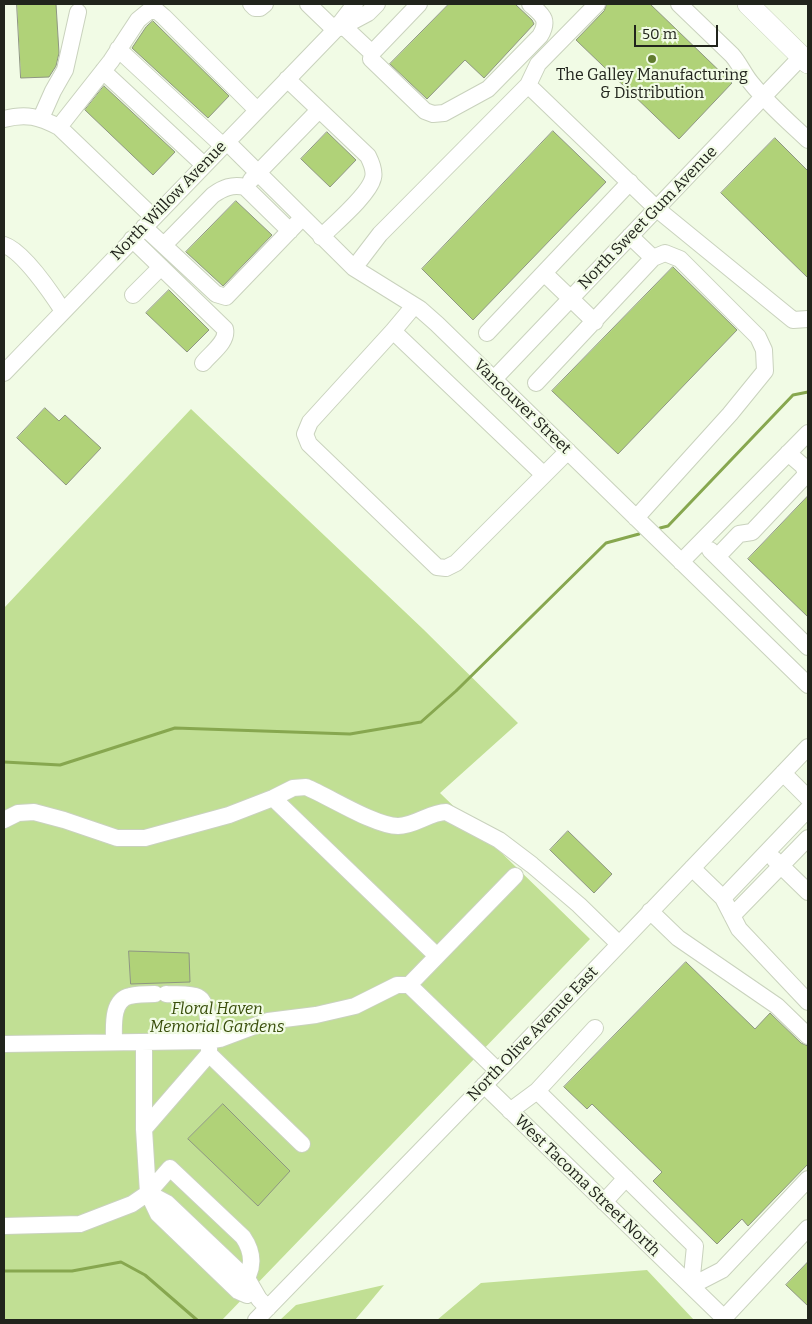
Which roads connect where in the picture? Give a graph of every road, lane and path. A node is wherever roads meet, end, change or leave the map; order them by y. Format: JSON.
{"nodes":[{"id":1,"x":251,"y":4,"type":"edge"},
{"id":2,"x":265,"y":4,"type":"edge"},
{"id":3,"x":308,"y":4,"type":"edge"},
{"id":4,"x":355,"y":4,"type":"edge"},
{"id":5,"x":377,"y":4,"type":"edge"},
{"id":6,"x":417,"y":4,"type":"edge"},
{"id":7,"x":530,"y":4,"type":"edge"},
{"id":8,"x":597,"y":4,"type":"edge"},
{"id":9,"x":679,"y":4,"type":"edge"},
{"id":10,"x":748,"y":4,"type":"edge"},
{"id":11,"x":78,"y":12,"type":"dead end"},
{"id":12,"x":340,"y":26,"type":"junction"},
{"id":13,"x":118,"y":49,"type":"junction"},
{"id":14,"x":372,"y":53,"type":"junction"},
{"id":15,"x":805,"y":60,"type":"edge"},
{"id":16,"x":104,"y":71,"type":"junction"},
{"id":17,"x":287,"y":80,"type":"junction"},
{"id":18,"x":528,"y":85,"type":"junction"},
{"id":19,"x":763,"y":97,"type":"junction"},
{"id":20,"x":257,"y":110,"type":"junction"},
{"id":21,"x":319,"y":110,"type":"junction"},
{"id":22,"x":4,"y":118,"type":"edge"},
{"id":23,"x":41,"y":118,"type":"junction"},
{"id":24,"x":59,"y":127,"type":"junction"},
{"id":25,"x":808,"y":140,"type":"edge"},
{"id":26,"x":225,"y":144,"type":"junction"},
{"id":27,"x":204,"y":165,"type":"junction"},
{"id":28,"x":258,"y":173,"type":"junction"},
{"id":29,"x":187,"y":182,"type":"junction"},
{"id":30,"x":630,"y":182,"type":"junction"},
{"id":31,"x":244,"y":187,"type":"junction"},
{"id":32,"x":207,"y":201,"type":"junction"},
{"id":33,"x":656,"y":209,"type":"junction"},
{"id":34,"x":302,"y":218,"type":"junction"},
{"id":35,"x":148,"y":222,"type":"junction"},
{"id":36,"x":290,"y":231,"type":"junction"},
{"id":37,"x":630,"y":236,"type":"junction"},
{"id":38,"x":321,"y":237,"type":"junction"},
{"id":39,"x":132,"y":239,"type":"junction"},
{"id":40,"x":164,"y":245,"type":"junction"},
{"id":41,"x":4,"y":246,"type":"edge"},
{"id":42,"x":653,"y":258,"type":"junction"},
{"id":43,"x":161,"y":267,"type":"junction"},
{"id":44,"x":354,"y":268,"type":"junction"},
{"id":45,"x":544,"y":273,"type":"junction"},
{"id":46,"x":133,"y":296,"type":"dead end"},
{"id":47,"x":572,"y":298,"type":"junction"},
{"id":48,"x":414,"y":306,"type":"junction"},
{"id":49,"x":63,"y":311,"type":"junction"},
{"id":50,"x":808,"y":318,"type":"edge"},
{"id":51,"x":595,"y":322,"type":"junction"},
{"id":52,"x":393,"y":331,"type":"junction"},
{"id":53,"x":487,"y":333,"type":"dead end"},
{"id":54,"x":203,"y":362,"type":"dead end"},
{"id":55,"x":7,"y":363,"type":"edge"},
{"id":56,"x":494,"y":379,"type":"junction"},
{"id":57,"x":536,"y":384,"type":"dead end"},
{"id":58,"x":808,"y":433,"type":"edge"},
{"id":59,"x":568,"y":452,"type":"junction"},
{"id":60,"x":788,"y":454,"type":"junction"},
{"id":61,"x":544,"y":475,"type":"junction"},
{"id":62,"x":636,"y":518,"type":"junction"},
{"id":63,"x":701,"y":542,"type":"junction"},
{"id":64,"x":717,"y":557,"type":"junction"},
{"id":65,"x":681,"y":562,"type":"junction"},
{"id":66,"x":802,"y":641,"type":"edge"},
{"id":67,"x":778,"y":656,"type":"junction"},
{"id":68,"x":808,"y":685,"type":"edge"},
{"id":69,"x":807,"y":750,"type":"edge"},
{"id":70,"x":783,"y":773,"type":"junction"},
{"id":71,"x":273,"y":798,"type":"junction"},
{"id":72,"x":808,"y":798,"type":"edge"},
{"id":73,"x":808,"y":809,"type":"edge"},
{"id":74,"x":4,"y":820,"type":"edge"},
{"id":75,"x":808,"y":838,"type":"edge"},
{"id":76,"x":767,"y":852,"type":"junction"},
{"id":77,"x":781,"y":865,"type":"junction"},
{"id":78,"x":692,"y":868,"type":"junction"},
{"id":79,"x":515,"y":876,"type":"dead end"},
{"id":80,"x":805,"y":882,"type":"edge"},
{"id":81,"x":723,"y":898,"type":"junction"},
{"id":82,"x":650,"y":911,"type":"junction"},
{"id":83,"x":732,"y":916,"type":"junction"},
{"id":84,"x":619,"y":944,"type":"junction"},
{"id":85,"x":437,"y":956,"type":"junction"},
{"id":86,"x":409,"y":984,"type":"junction"},
{"id":87,"x":808,"y":1002,"type":"edge"},
{"id":88,"x":595,"y":1028,"type":"dead end"},
{"id":89,"x":808,"y":1036,"type":"edge"},
{"id":90,"x":114,"y":1042,"type":"junction"},
{"id":91,"x":144,"y":1042,"type":"junction"},
{"id":92,"x":4,"y":1044,"type":"edge"},
{"id":93,"x":209,"y":1048,"type":"junction"},
{"id":94,"x":498,"y":1071,"type":"junction"},
{"id":95,"x":484,"y":1086,"type":"junction"},
{"id":96,"x":537,"y":1091,"type":"junction"},
{"id":97,"x":510,"y":1111,"type":"junction"},
{"id":98,"x":144,"y":1129,"type":"junction"},
{"id":99,"x":302,"y":1144,"type":"dead end"},
{"id":100,"x":626,"y":1178,"type":"junction"},
{"id":101,"x":808,"y":1179,"type":"edge"},
{"id":102,"x":148,"y":1193,"type":"junction"},
{"id":103,"x":604,"y":1202,"type":"junction"},
{"id":104,"x":4,"y":1226,"type":"edge"},
{"id":105,"x":808,"y":1228,"type":"edge"},
{"id":106,"x":243,"y":1285,"type":"junction"},
{"id":107,"x":691,"y":1286,"type":"junction"},
{"id":108,"x":263,"y":1304,"type":"junction"},
{"id":109,"x":725,"y":1319,"type":"edge"},
{"id":110,"x":256,"y":1320,"type":"edge"}],
"edges":[{"from":1,"to":2,"type":"street"},
{"from":3,"to":12,"type":"street"},
{"from":4,"to":12,"type":"street","name":"North Willow Avenue"},
{"from":5,"to":12,"type":"street","name":"North Willow Avenue"},
{"from":6,"to":14,"type":"street"},
{"from":7,"to":14,"type":"street"},
{"from":8,"to":18,"type":"street"},
{"from":9,"to":19,"type":"street"},
{"from":10,"to":15,"type":"main road"},
{"from":11,"to":23,"type":"street"},
{"from":12,"to":14,"type":"street"},
{"from":12,"to":17,"type":"street","name":"North Willow Avenue"},
{"from":13,"to":16,"type":"street"},
{"from":13,"to":20,"type":"street"},
{"from":13,"to":26,"type":"street","name":"Vancouver Street"},
{"from":15,"to":19,"type":"street","name":"North Sweet Gum Avenue"},
{"from":16,"to":24,"type":"street"},
{"from":16,"to":27,"type":"street"},
{"from":17,"to":20,"type":"street","name":"North Willow Avenue"},
{"from":17,"to":21,"type":"street"},
{"from":18,"to":30,"type":"street"},
{"from":18,"to":44,"type":"street"},
{"from":19,"to":25,"type":"street"},
{"from":19,"to":33,"type":"street","name":"North Sweet Gum Avenue"},
{"from":20,"to":26,"type":"street","name":"North Willow Avenue"},
{"from":21,"to":28,"type":"street"},
{"from":21,"to":38,"type":"street"},
{"from":22,"to":23,"type":"street"},
{"from":23,"to":24,"type":"street"},
{"from":24,"to":35,"type":"street"},
{"from":26,"to":27,"type":"street","name":"North Willow Avenue"},
{"from":26,"to":28,"type":"street","name":"Vancouver Street"},
{"from":27,"to":29,"type":"street","name":"North Willow Avenue"},
{"from":28,"to":31,"type":"street"},
{"from":28,"to":34,"type":"street","name":"Vancouver Street"},
{"from":29,"to":32,"type":"street"},
{"from":29,"to":35,"type":"street","name":"North Willow Avenue"},
{"from":30,"to":33,"type":"street"},
{"from":30,"to":45,"type":"street"},
{"from":31,"to":32,"type":"street"},
{"from":31,"to":36,"type":"street"},
{"from":32,"to":40,"type":"street"},
{"from":33,"to":37,"type":"street","name":"North Sweet Gum Avenue"},
{"from":33,"to":50,"type":"street"},
{"from":34,"to":36,"type":"street"},
{"from":34,"to":38,"type":"street","name":"Vancouver Street"},
{"from":35,"to":39,"type":"street","name":"North Willow Avenue"},
{"from":35,"to":40,"type":"street"},
{"from":36,"to":40,"type":"street"},
{"from":37,"to":42,"type":"street"},
{"from":37,"to":47,"type":"street","name":"North Sweet Gum Avenue"},
{"from":38,"to":44,"type":"street","name":"Vancouver Street"},
{"from":39,"to":43,"type":"street"},
{"from":39,"to":49,"type":"street","name":"North Willow Avenue"},
{"from":41,"to":49,"type":"street"},
{"from":42,"to":51,"type":"street"},
{"from":42,"to":62,"type":"street"},
{"from":43,"to":46,"type":"street"},
{"from":43,"to":54,"type":"street"},
{"from":44,"to":48,"type":"street","name":"Vancouver Street"},
{"from":45,"to":47,"type":"street"},
{"from":45,"to":53,"type":"street"},
{"from":47,"to":51,"type":"street"},
{"from":47,"to":56,"type":"street","name":"North Sweet Gum Avenue"},
{"from":48,"to":52,"type":"street"},
{"from":48,"to":56,"type":"street","name":"Vancouver Street"},
{"from":49,"to":55,"type":"street","name":"North Willow Avenue"},
{"from":51,"to":57,"type":"street"},
{"from":52,"to":61,"type":"street"},
{"from":52,"to":61,"type":"street"},
{"from":56,"to":59,"type":"street","name":"Vancouver Street"},
{"from":58,"to":60,"type":"street"},
{"from":59,"to":61,"type":"street"},
{"from":59,"to":62,"type":"street","name":"Vancouver Street"},
{"from":60,"to":63,"type":"street"},
{"from":60,"to":64,"type":"street"},
{"from":62,"to":65,"type":"street","name":"Vancouver Street"},
{"from":63,"to":64,"type":"street"},
{"from":63,"to":65,"type":"street"},
{"from":64,"to":66,"type":"street"},
{"from":65,"to":67,"type":"street","name":"Vancouver Street"},
{"from":66,"to":67,"type":"street"},
{"from":67,"to":68,"type":"street","name":"Vancouver Street"},
{"from":69,"to":70,"type":"street","name":"North Olive Avenue East"},
{"from":70,"to":72,"type":"street"},
{"from":70,"to":78,"type":"street","name":"North Olive Avenue East"},
{"from":71,"to":74,"type":"street"},
{"from":71,"to":84,"type":"street"},
{"from":71,"to":85,"type":"street"},
{"from":73,"to":76,"type":"street"},
{"from":75,"to":77,"type":"street"},
{"from":76,"to":77,"type":"street"},
{"from":76,"to":81,"type":"street"},
{"from":77,"to":80,"type":"street"},
{"from":77,"to":83,"type":"street"},
{"from":78,"to":81,"type":"street"},
{"from":78,"to":82,"type":"street","name":"North Olive Avenue East"},
{"from":79,"to":85,"type":"street"},
{"from":81,"to":83,"type":"street"},
{"from":82,"to":84,"type":"street","name":"North Olive Avenue East"},
{"from":82,"to":89,"type":"street"},
{"from":83,"to":87,"type":"street"},
{"from":84,"to":94,"type":"street","name":"North Olive Avenue East"},
{"from":85,"to":86,"type":"street"},
{"from":86,"to":93,"type":"street"},
{"from":86,"to":94,"type":"street"},
{"from":88,"to":96,"type":"street"},
{"from":90,"to":91,"type":"street"},
{"from":90,"to":92,"type":"street"},
{"from":90,"to":93,"type":"street"},
{"from":91,"to":93,"type":"street"},
{"from":91,"to":98,"type":"street"},
{"from":93,"to":98,"type":"street"},
{"from":93,"to":99,"type":"street"},
{"from":94,"to":95,"type":"street","name":"North Olive Avenue East"},
{"from":95,"to":97,"type":"street","name":"West Tacoma Street North"},
{"from":95,"to":108,"type":"street","name":"North Olive Avenue East"},
{"from":96,"to":97,"type":"street"},
{"from":96,"to":100,"type":"street"},
{"from":97,"to":103,"type":"street","name":"West Tacoma Street North"},
{"from":98,"to":102,"type":"street"},
{"from":100,"to":103,"type":"street"},
{"from":100,"to":107,"type":"street"},
{"from":101,"to":107,"type":"street"},
{"from":102,"to":104,"type":"street"},
{"from":102,"to":106,"type":"street"},
{"from":102,"to":106,"type":"street"},
{"from":103,"to":107,"type":"street","name":"West Tacoma Street North"},
{"from":105,"to":109,"type":"street"},
{"from":106,"to":108,"type":"street"},
{"from":107,"to":109,"type":"street","name":"West Tacoma Street North"},
{"from":108,"to":110,"type":"street","name":"North Olive Avenue East"}]}
